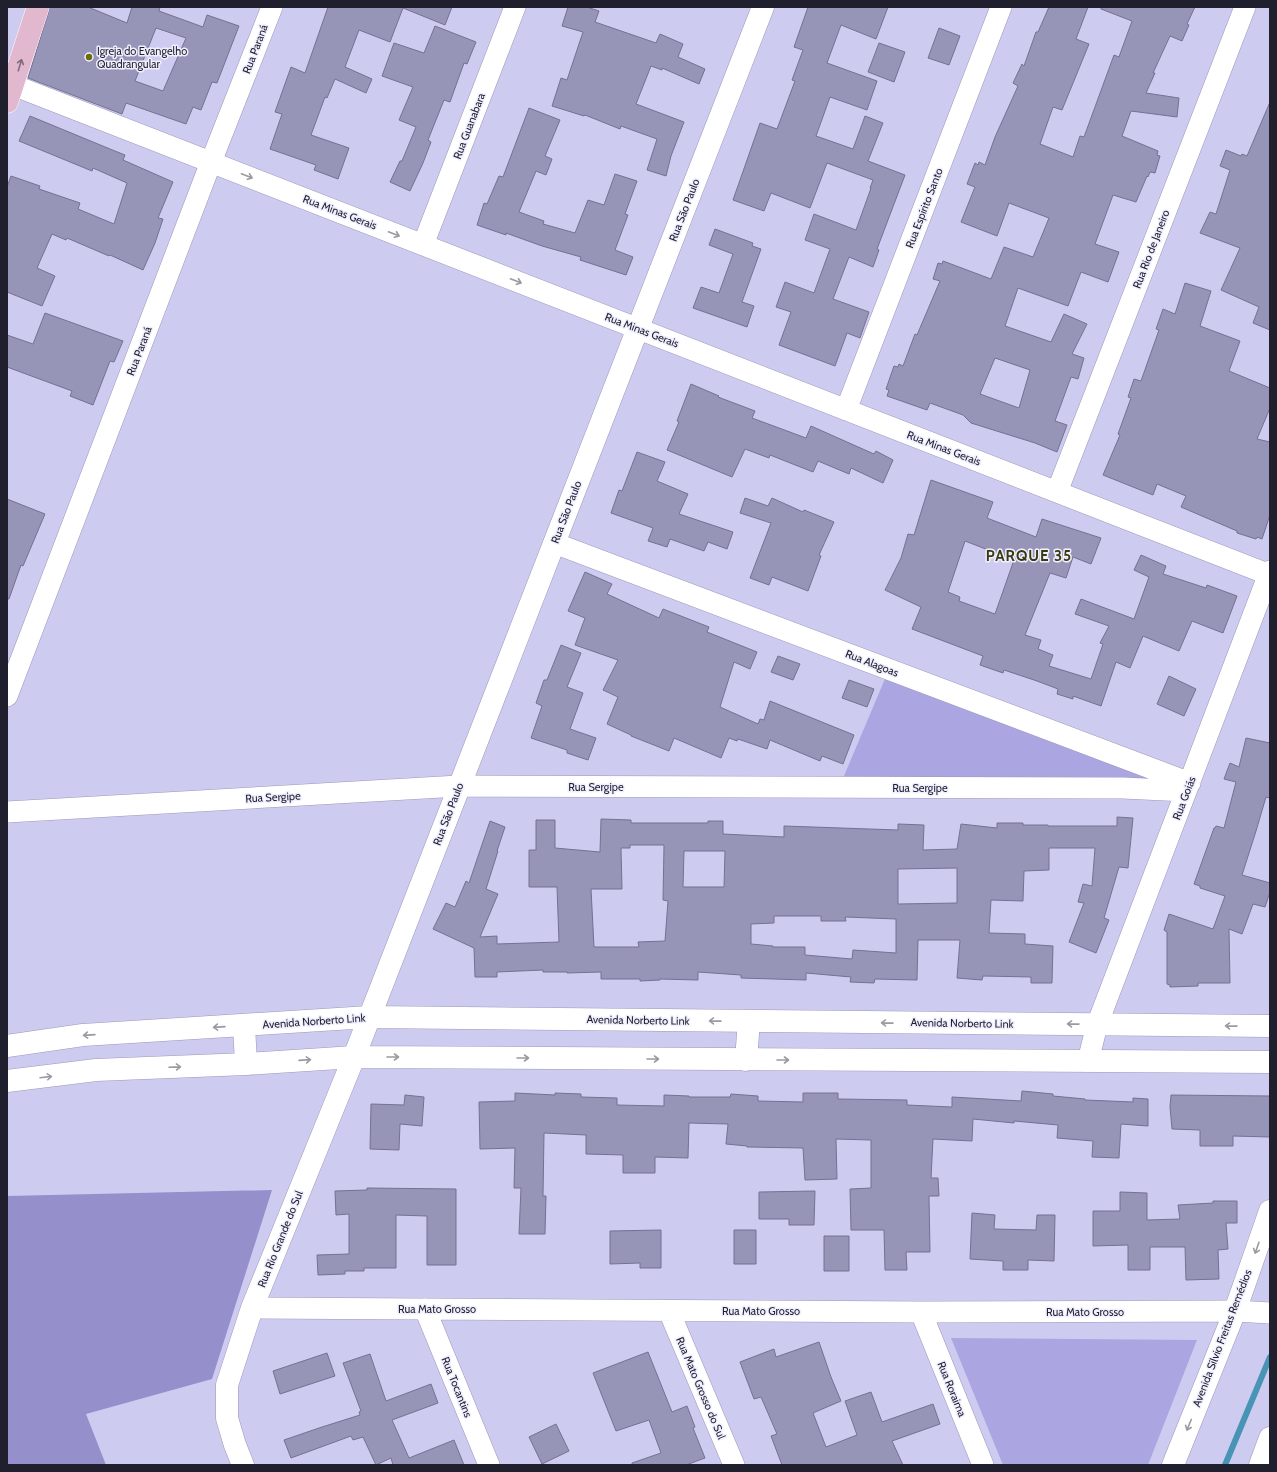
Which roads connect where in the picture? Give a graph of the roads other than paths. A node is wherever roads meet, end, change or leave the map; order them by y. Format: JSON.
{"nodes":[{"id":1,"x":38,"y":7,"type":"edge"},
{"id":2,"x":272,"y":7,"type":"edge"},
{"id":3,"x":515,"y":7,"type":"edge"},
{"id":4,"x":763,"y":7,"type":"edge"},
{"id":5,"x":1001,"y":7,"type":"edge"},
{"id":6,"x":1245,"y":7,"type":"edge"},
{"id":7,"x":10,"y":93,"type":"edge"},
{"id":8,"x":211,"y":162,"type":"junction"},
{"id":9,"x":423,"y":245,"type":"junction"},
{"id":10,"x":638,"y":328,"type":"junction"},
{"id":11,"x":846,"y":410,"type":"junction"},
{"id":12,"x":1057,"y":492,"type":"junction"},
{"id":13,"x":554,"y":543,"type":"junction"},
{"id":14,"x":1270,"y":574,"type":"edge"},
{"id":15,"x":7,"y":696,"type":"edge"},
{"id":16,"x":459,"y":786,"type":"junction"},
{"id":17,"x":1188,"y":787,"type":"junction"},
{"id":18,"x":7,"y":812,"type":"edge"},
{"id":19,"x":369,"y":1017,"type":"junction"},
{"id":20,"x":749,"y":1021,"type":"junction"},
{"id":21,"x":244,"y":1025,"type":"junction"},
{"id":22,"x":1097,"y":1025,"type":"junction"},
{"id":23,"x":1270,"y":1026,"type":"edge"},
{"id":24,"x":7,"y":1046,"type":"edge"},
{"id":25,"x":354,"y":1057,"type":"junction"},
{"id":26,"x":746,"y":1060,"type":"junction"},
{"id":27,"x":1088,"y":1061,"type":"junction"},
{"id":28,"x":1270,"y":1062,"type":"edge"},
{"id":29,"x":246,"y":1064,"type":"junction"},
{"id":30,"x":7,"y":1081,"type":"edge"},
{"id":31,"x":1270,"y":1211,"type":"edge"},
{"id":32,"x":252,"y":1308,"type":"junction"},
{"id":33,"x":425,"y":1309,"type":"junction"},
{"id":34,"x":669,"y":1311,"type":"junction"},
{"id":35,"x":1234,"y":1311,"type":"junction"},
{"id":36,"x":920,"y":1312,"type":"junction"},
{"id":37,"x":1270,"y":1313,"type":"edge"},
{"id":38,"x":1270,"y":1438,"type":"edge"},
{"id":39,"x":243,"y":1465,"type":"edge"},
{"id":40,"x":489,"y":1465,"type":"edge"},
{"id":41,"x":734,"y":1465,"type":"edge"},
{"id":42,"x":983,"y":1465,"type":"edge"},
{"id":43,"x":1173,"y":1465,"type":"edge"},
{"id":44,"x":1260,"y":1465,"type":"edge"}],
"edges":[{"from":7,"to":1,"type":"main road","one_way":true},
{"from":2,"to":8,"type":"street","name":"Rua Paraná"},
{"from":3,"to":9,"type":"street","name":"Rua Guanabara"},
{"from":4,"to":10,"type":"street","name":"Rua São Paulo"},
{"from":5,"to":11,"type":"street","name":"Rua Espírito Santo"},
{"from":6,"to":12,"type":"street","name":"Rua Rio de Janeiro"},
{"from":7,"to":8,"type":"street","name":"Rua Minas Gerais"},
{"from":8,"to":9,"type":"street","name":"Rua Minas Gerais","one_way":true},
{"from":8,"to":15,"type":"street","name":"Rua Paraná"},
{"from":9,"to":10,"type":"street","name":"Rua Minas Gerais","one_way":true},
{"from":10,"to":11,"type":"street","name":"Rua Minas Gerais"},
{"from":10,"to":13,"type":"street","name":"Rua São Paulo"},
{"from":11,"to":12,"type":"street","name":"Rua Minas Gerais"},
{"from":12,"to":14,"type":"street","name":"Rua Minas Gerais"},
{"from":13,"to":16,"type":"street","name":"Rua São Paulo"},
{"from":13,"to":17,"type":"street","name":"Rua Alagoas"},
{"from":14,"to":17,"type":"street","name":"Rua Goiás"},
{"from":16,"to":17,"type":"street","name":"Rua Sergipe"},
{"from":16,"to":18,"type":"street","name":"Rua Sergipe"},
{"from":16,"to":19,"type":"street","name":"Rua São Paulo"},
{"from":17,"to":22,"type":"street","name":"Rua Goiás"},
{"from":20,"to":19,"type":"street","name":"Avenida Norberto Link","one_way":true},
{"from":19,"to":21,"type":"street","name":"Avenida Norberto Link"},
{"from":19,"to":25,"type":"street","name":"Rua Rio Grande do Sul"},
{"from":22,"to":20,"type":"street","name":"Avenida Norberto Link","one_way":true},
{"from":20,"to":26,"type":"street"},
{"from":21,"to":24,"type":"street","name":"Avenida Norberto Link","one_way":true},
{"from":21,"to":29,"type":"street"},
{"from":23,"to":22,"type":"street","name":"Avenida Norberto Link","one_way":true},
{"from":22,"to":27,"type":"street","name":"Rua Goiás"},
{"from":25,"to":26,"type":"street","one_way":true},
{"from":29,"to":25,"type":"street","one_way":true},
{"from":25,"to":32,"type":"street","name":"Rua Rio Grande do Sul"},
{"from":26,"to":27,"type":"street","one_way":true},
{"from":27,"to":28,"type":"street"},
{"from":30,"to":29,"type":"street","one_way":true},
{"from":31,"to":35,"type":"street","name":"Avenida Sílvio Freitas Remédios","one_way":true},
{"from":32,"to":33,"type":"street","name":"Rua Mato Grosso"},
{"from":32,"to":39,"type":"street","name":"Rua Rio Grande do Sul"},
{"from":33,"to":34,"type":"street","name":"Rua Mato Grosso"},
{"from":33,"to":40,"type":"street","name":"Rua Tocantins"},
{"from":34,"to":36,"type":"street","name":"Rua Mato Grosso"},
{"from":34,"to":41,"type":"street","name":"Rua Mato Grosso do Sul"},
{"from":35,"to":36,"type":"street","name":"Rua Mato Grosso"},
{"from":35,"to":37,"type":"street","name":"Rua Mato Grosso"},
{"from":35,"to":43,"type":"street","name":"Avenida Sílvio Freitas Remédios","one_way":true},
{"from":36,"to":42,"type":"street","name":"Rua Roraima"},
{"from":38,"to":44,"type":"street"}]}
